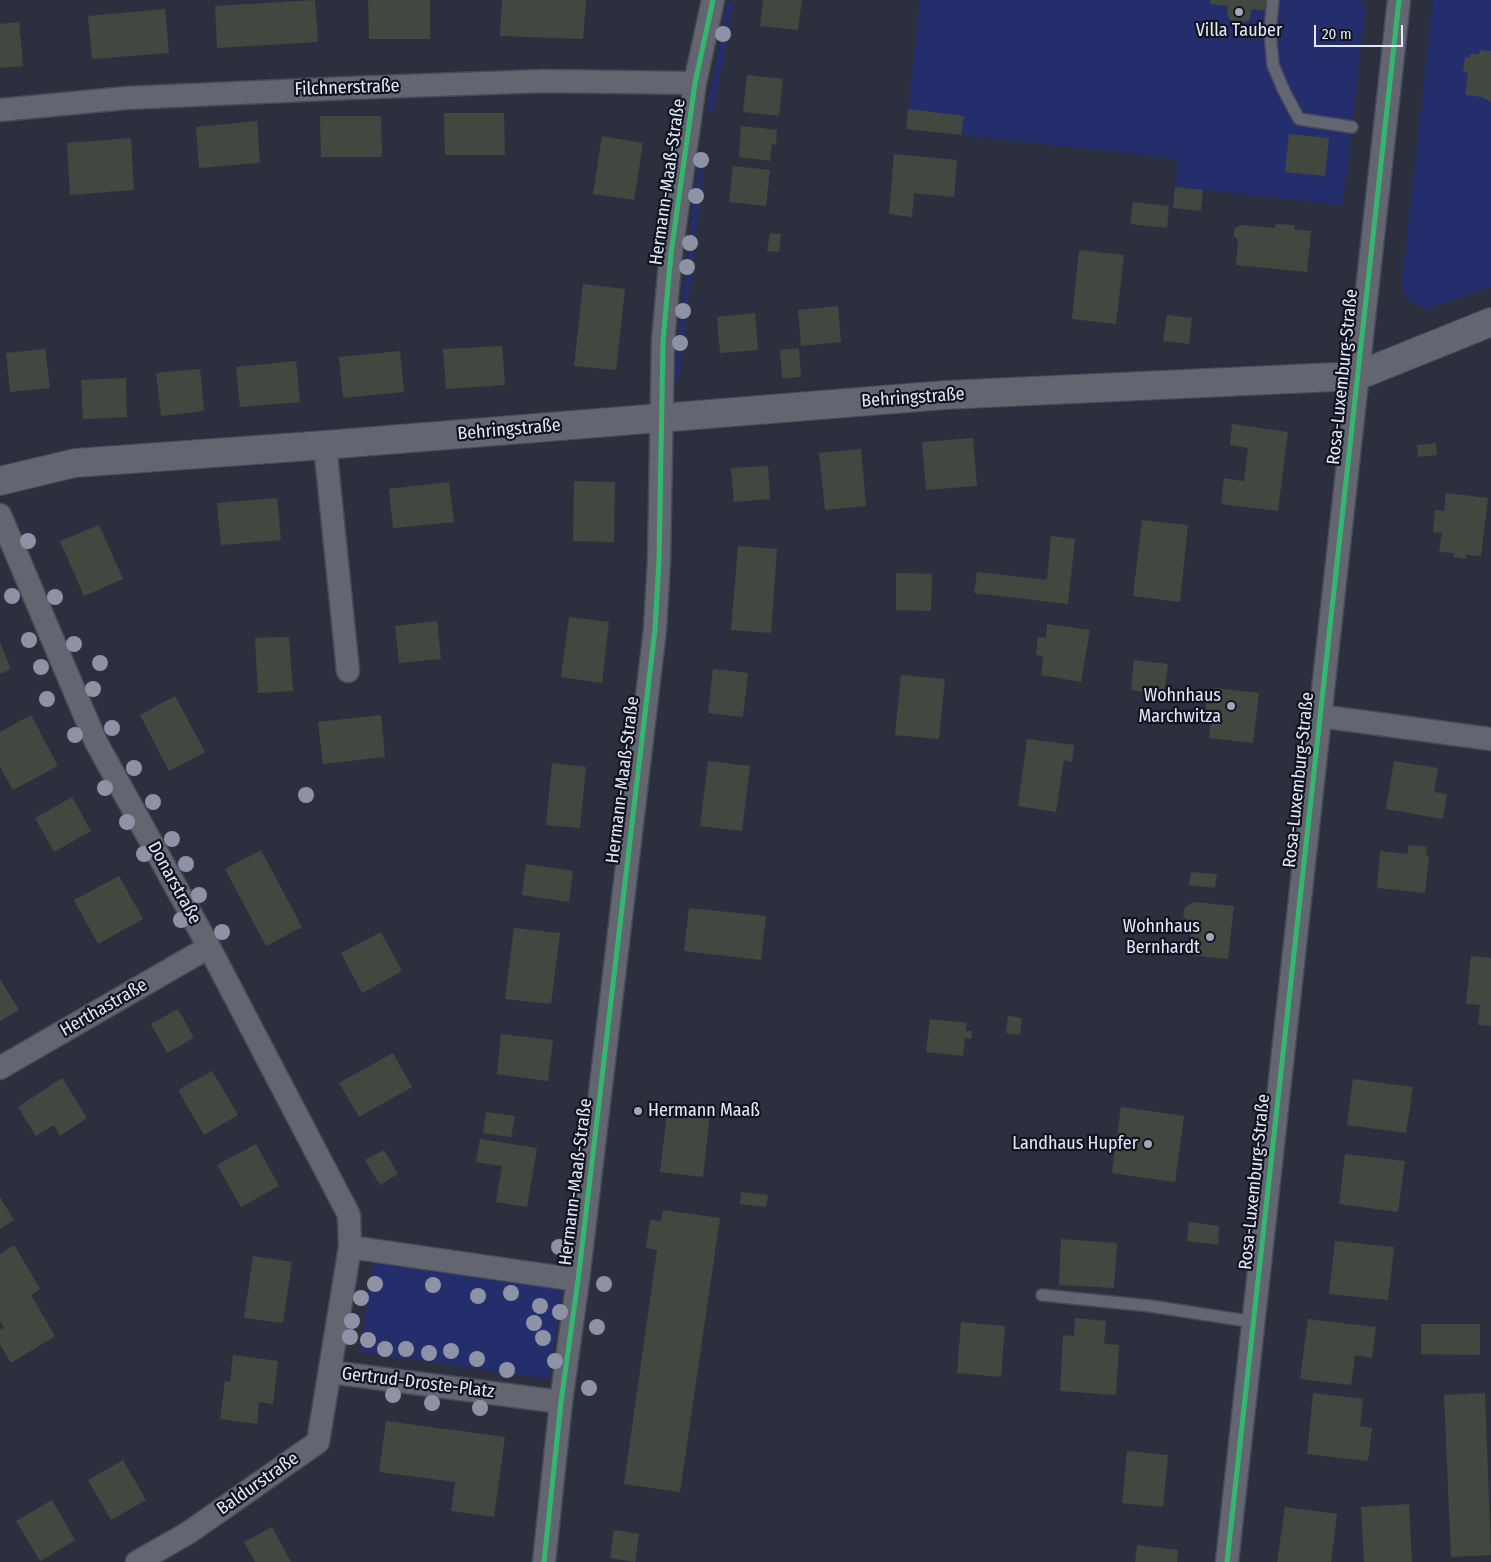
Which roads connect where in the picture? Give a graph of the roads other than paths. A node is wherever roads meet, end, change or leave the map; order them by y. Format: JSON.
{"nodes":[{"id":1,"x":713,"y":0,"type":"edge"},
{"id":2,"x":1273,"y":0,"type":"edge"},
{"id":3,"x":1398,"y":0,"type":"edge"},
{"id":4,"x":695,"y":83,"type":"junction"},
{"id":5,"x":0,"y":110,"type":"edge"},
{"id":6,"x":1352,"y":127,"type":"dead end"},
{"id":7,"x":1491,"y":322,"type":"edge"},
{"id":8,"x":1357,"y":376,"type":"junction"},
{"id":9,"x":660,"y":418,"type":"junction"},
{"id":10,"x":325,"y":445,"type":"junction"},
{"id":11,"x":0,"y":481,"type":"edge"},
{"id":12,"x":0,"y":515,"type":"edge"},
{"id":13,"x":348,"y":671,"type":"dead end"},
{"id":14,"x":1320,"y":716,"type":"junction"},
{"id":15,"x":1491,"y":739,"type":"edge"},
{"id":16,"x":209,"y":947,"type":"junction"},
{"id":17,"x":0,"y":1068,"type":"edge"},
{"id":18,"x":350,"y":1247,"type":"junction"},
{"id":19,"x":578,"y":1280,"type":"junction"},
{"id":20,"x":1042,"y":1295,"type":"dead end"},
{"id":21,"x":1254,"y":1322,"type":"junction"},
{"id":22,"x":330,"y":1372,"type":"junction"},
{"id":23,"x":561,"y":1402,"type":"junction"},
{"id":24,"x":137,"y":1562,"type":"edge"},
{"id":25,"x":544,"y":1562,"type":"edge"},
{"id":26,"x":1227,"y":1562,"type":"edge"}],
"edges":[{"from":1,"to":4,"type":"street","name":"Hermann-Maaß-Straße"},
{"from":2,"to":6,"type":"lane"},
{"from":3,"to":8,"type":"street","name":"Rosa-Luxemburg-Straße"},
{"from":4,"to":5,"type":"street","name":"Filchnerstraße"},
{"from":4,"to":9,"type":"street","name":"Hermann-Maaß-Straße"},
{"from":7,"to":8,"type":"street","name":"Behringstraße"},
{"from":8,"to":9,"type":"street","name":"Behringstraße"},
{"from":8,"to":14,"type":"street","name":"Rosa-Luxemburg-Straße"},
{"from":9,"to":10,"type":"street","name":"Behringstraße"},
{"from":9,"to":19,"type":"street","name":"Hermann-Maaß-Straße"},
{"from":10,"to":11,"type":"street","name":"Behringstraße"},
{"from":10,"to":13,"type":"street"},
{"from":12,"to":16,"type":"street","name":"Donarstraße"},
{"from":14,"to":15,"type":"street"},
{"from":14,"to":21,"type":"street","name":"Rosa-Luxemburg-Straße"},
{"from":16,"to":17,"type":"street","name":"Herthastraße"},
{"from":16,"to":18,"type":"street","name":"Donarstraße"},
{"from":18,"to":19,"type":"street"},
{"from":18,"to":22,"type":"street","name":"Gertrud-Droste-Platz"},
{"from":19,"to":23,"type":"street","name":"Hermann-Maaß-Straße"},
{"from":20,"to":21,"type":"lane"},
{"from":21,"to":26,"type":"street","name":"Rosa-Luxemburg-Straße"},
{"from":22,"to":23,"type":"street","name":"Gertrud-Droste-Platz"},
{"from":22,"to":24,"type":"street","name":"Baldurstraße"},
{"from":23,"to":25,"type":"street","name":"Hermann-Maaß-Straße"}]}
